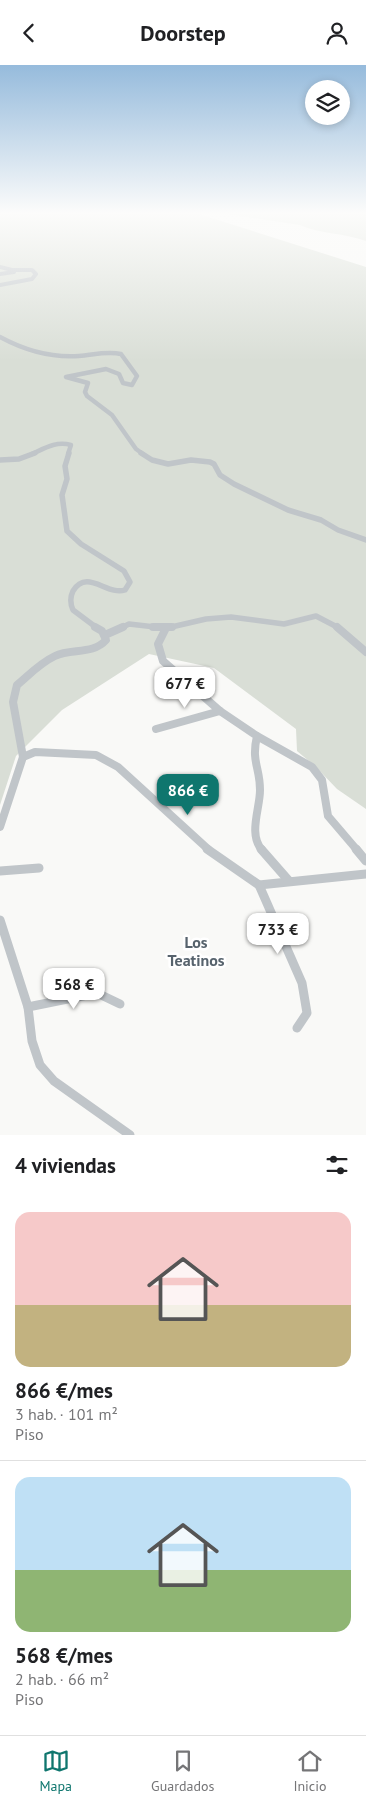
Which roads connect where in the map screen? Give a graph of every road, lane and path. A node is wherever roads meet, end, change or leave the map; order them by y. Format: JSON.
{"nodes":[{"id":1,"x":0,"y":267,"type":"edge"},
{"id":2,"x":12,"y":270,"type":"junction"},
{"id":3,"x":0,"y":273,"type":"edge"},
{"id":4,"x":0,"y":285,"type":"edge"},
{"id":5,"x":0,"y":337,"type":"edge"},
{"id":6,"x":0,"y":460,"type":"edge"},
{"id":7,"x":366,"y":540,"type":"edge"},
{"id":8,"x":166,"y":628,"type":"junction"},
{"id":9,"x":105,"y":635,"type":"junction"},
{"id":10,"x":366,"y":652,"type":"edge"},
{"id":11,"x":220,"y":711,"type":"junction"},
{"id":12,"x":156,"y":729,"type":"dead end"},
{"id":13,"x":257,"y":736,"type":"junction"},
{"id":14,"x":24,"y":757,"type":"junction"},
{"id":15,"x":0,"y":827,"type":"edge"},
{"id":16,"x":366,"y":861,"type":"edge"},
{"id":17,"x":39,"y":868,"type":"dead end"},
{"id":18,"x":0,"y":871,"type":"edge"},
{"id":19,"x":366,"y":874,"type":"edge"},
{"id":20,"x":289,"y":881,"type":"junction"},
{"id":21,"x":259,"y":885,"type":"junction"},
{"id":22,"x":0,"y":920,"type":"edge"},
{"id":23,"x":120,"y":1004,"type":"dead end"},
{"id":24,"x":28,"y":1007,"type":"junction"},
{"id":25,"x":297,"y":1028,"type":"dead end"},
{"id":26,"x":130,"y":1135,"type":"edge"}],
"edges":[{"from":1,"to":2,"type":"street"},
{"from":2,"to":3,"type":"street"},
{"from":2,"to":4,"type":"street"},
{"from":5,"to":7,"type":"street"},
{"from":6,"to":9,"type":"street"},
{"from":8,"to":9,"type":"street"},
{"from":8,"to":10,"type":"street"},
{"from":8,"to":11,"type":"street"},
{"from":9,"to":14,"type":"street"},
{"from":11,"to":12,"type":"street"},
{"from":11,"to":13,"type":"street"},
{"from":13,"to":16,"type":"street"},
{"from":13,"to":20,"type":"street"},
{"from":14,"to":15,"type":"street"},
{"from":14,"to":21,"type":"street"},
{"from":17,"to":18,"type":"street"},
{"from":19,"to":20,"type":"street"},
{"from":20,"to":21,"type":"street"},
{"from":21,"to":25,"type":"street"},
{"from":22,"to":24,"type":"street"},
{"from":23,"to":24,"type":"street"},
{"from":24,"to":26,"type":"street"}]}
